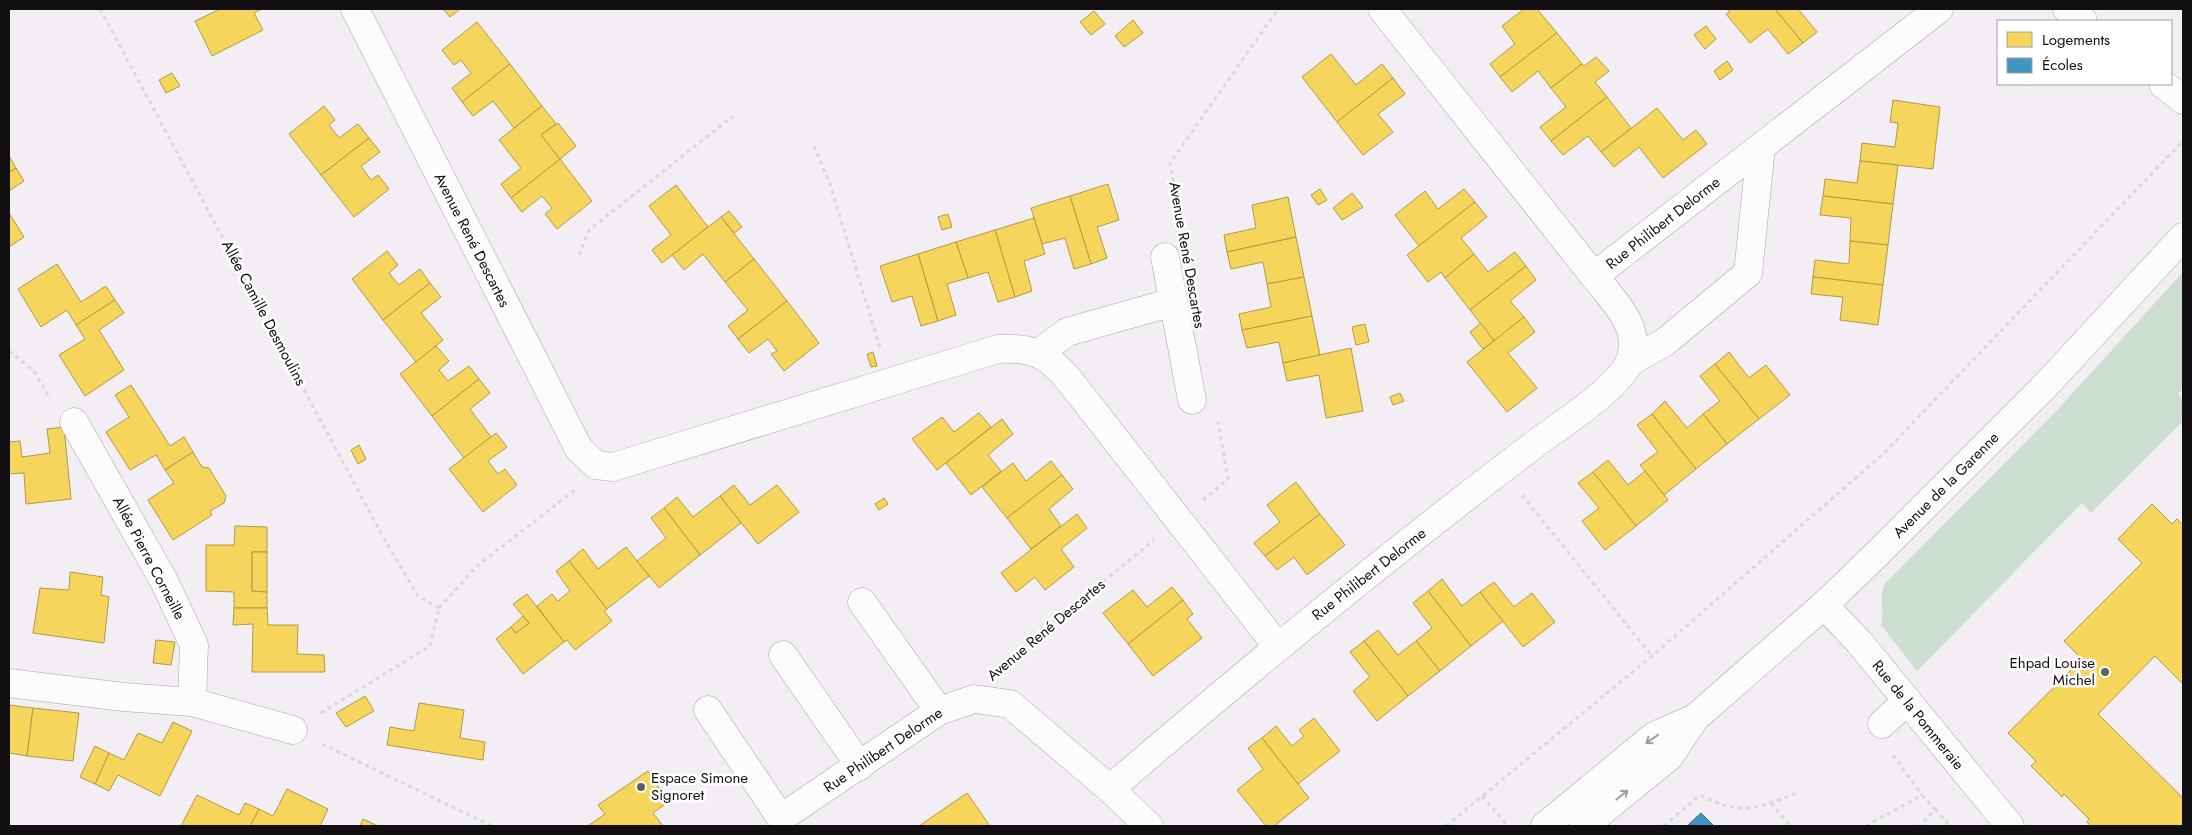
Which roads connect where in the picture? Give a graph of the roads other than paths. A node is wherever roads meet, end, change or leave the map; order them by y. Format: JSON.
{"nodes":[{"id":1,"x":355,"y":9,"type":"edge"},
{"id":2,"x":1382,"y":9,"type":"edge"},
{"id":3,"x":1938,"y":9,"type":"edge"},
{"id":4,"x":2067,"y":9,"type":"edge"},
{"id":5,"x":2082,"y":20,"type":"edge"},
{"id":6,"x":2164,"y":85,"type":"edge"},
{"id":7,"x":2183,"y":100,"type":"edge"},
{"id":8,"x":1762,"y":147,"type":"junction"},
{"id":9,"x":2183,"y":237,"type":"edge"},
{"id":10,"x":1165,"y":257,"type":"dead end"},
{"id":11,"x":1594,"y":276,"type":"junction"},
{"id":12,"x":1173,"y":302,"type":"junction"},
{"id":13,"x":1039,"y":353,"type":"junction"},
{"id":14,"x":1630,"y":362,"type":"junction"},
{"id":15,"x":1192,"y":400,"type":"dead end"},
{"id":16,"x":74,"y":422,"type":"road end"},
{"id":17,"x":862,"y":602,"type":"dead end"},
{"id":18,"x":1824,"y":605,"type":"junction"},
{"id":19,"x":1278,"y":647,"type":"junction"},
{"id":20,"x":783,"y":655,"type":"dead end"},
{"id":21,"x":9,"y":683,"type":"edge"},
{"id":22,"x":192,"y":702,"type":"junction"},
{"id":23,"x":1907,"y":702,"type":"junction"},
{"id":24,"x":708,"y":710,"type":"dead end"},
{"id":25,"x":939,"y":711,"type":"junction"},
{"id":26,"x":1695,"y":718,"type":"junction"},
{"id":27,"x":1882,"y":724,"type":"dead end"},
{"id":28,"x":293,"y":730,"type":"road end"},
{"id":29,"x":860,"y":766,"type":"junction"},
{"id":30,"x":1110,"y":789,"type":"junction"},
{"id":31,"x":1150,"y":826,"type":"edge"},
{"id":32,"x":1545,"y":826,"type":"edge"},
{"id":33,"x":1584,"y":826,"type":"edge"},
{"id":34,"x":2010,"y":826,"type":"edge"}],
"edges":[{"from":1,"to":13,"type":"street","name":"Avenue René Descartes"},
{"from":2,"to":11,"type":"street"},
{"from":3,"to":8,"type":"street","name":"Rue Philibert Delorme"},
{"from":4,"to":5,"type":"street"},
{"from":6,"to":7,"type":"street"},
{"from":8,"to":11,"type":"street","name":"Rue Philibert Delorme"},
{"from":8,"to":14,"type":"street","name":"Rue Philibert Delorme"},
{"from":9,"to":18,"type":"street","name":"Avenue de la Garenne"},
{"from":10,"to":12,"type":"street","name":"Avenue René Descartes"},
{"from":11,"to":14,"type":"street","name":"Rue Philibert Delorme"},
{"from":12,"to":13,"type":"street","name":"Avenue René Descartes"},
{"from":12,"to":15,"type":"street","name":"Avenue René Descartes"},
{"from":13,"to":19,"type":"street"},
{"from":14,"to":19,"type":"street","name":"Rue Philibert Delorme"},
{"from":16,"to":22,"type":"street","name":"Allée Pierre Corneille"},
{"from":17,"to":25,"type":"street"},
{"from":18,"to":23,"type":"street","name":"Rue de la Pommeraie"},
{"from":18,"to":26,"type":"street","name":"Avenue de la Garenne"},
{"from":19,"to":30,"type":"street","name":"Rue Philibert Delorme"},
{"from":20,"to":29,"type":"street"},
{"from":21,"to":22,"type":"street"},
{"from":22,"to":28,"type":"street"},
{"from":23,"to":27,"type":"street"},
{"from":23,"to":34,"type":"street","name":"Rue de la Pommeraie"},
{"from":24,"to":29,"type":"street","name":"Rue Philibert Delorme"},
{"from":25,"to":29,"type":"street","name":"Rue Philibert Delorme"},
{"from":25,"to":30,"type":"street","name":"Rue Philibert Delorme"},
{"from":26,"to":32,"type":"street","name":"Avenue de la Garenne","one_way":true},
{"from":33,"to":26,"type":"street","name":"Avenue de la Garenne","one_way":true},
{"from":30,"to":31,"type":"street","name":"Rue Philibert Delorme"}]}
